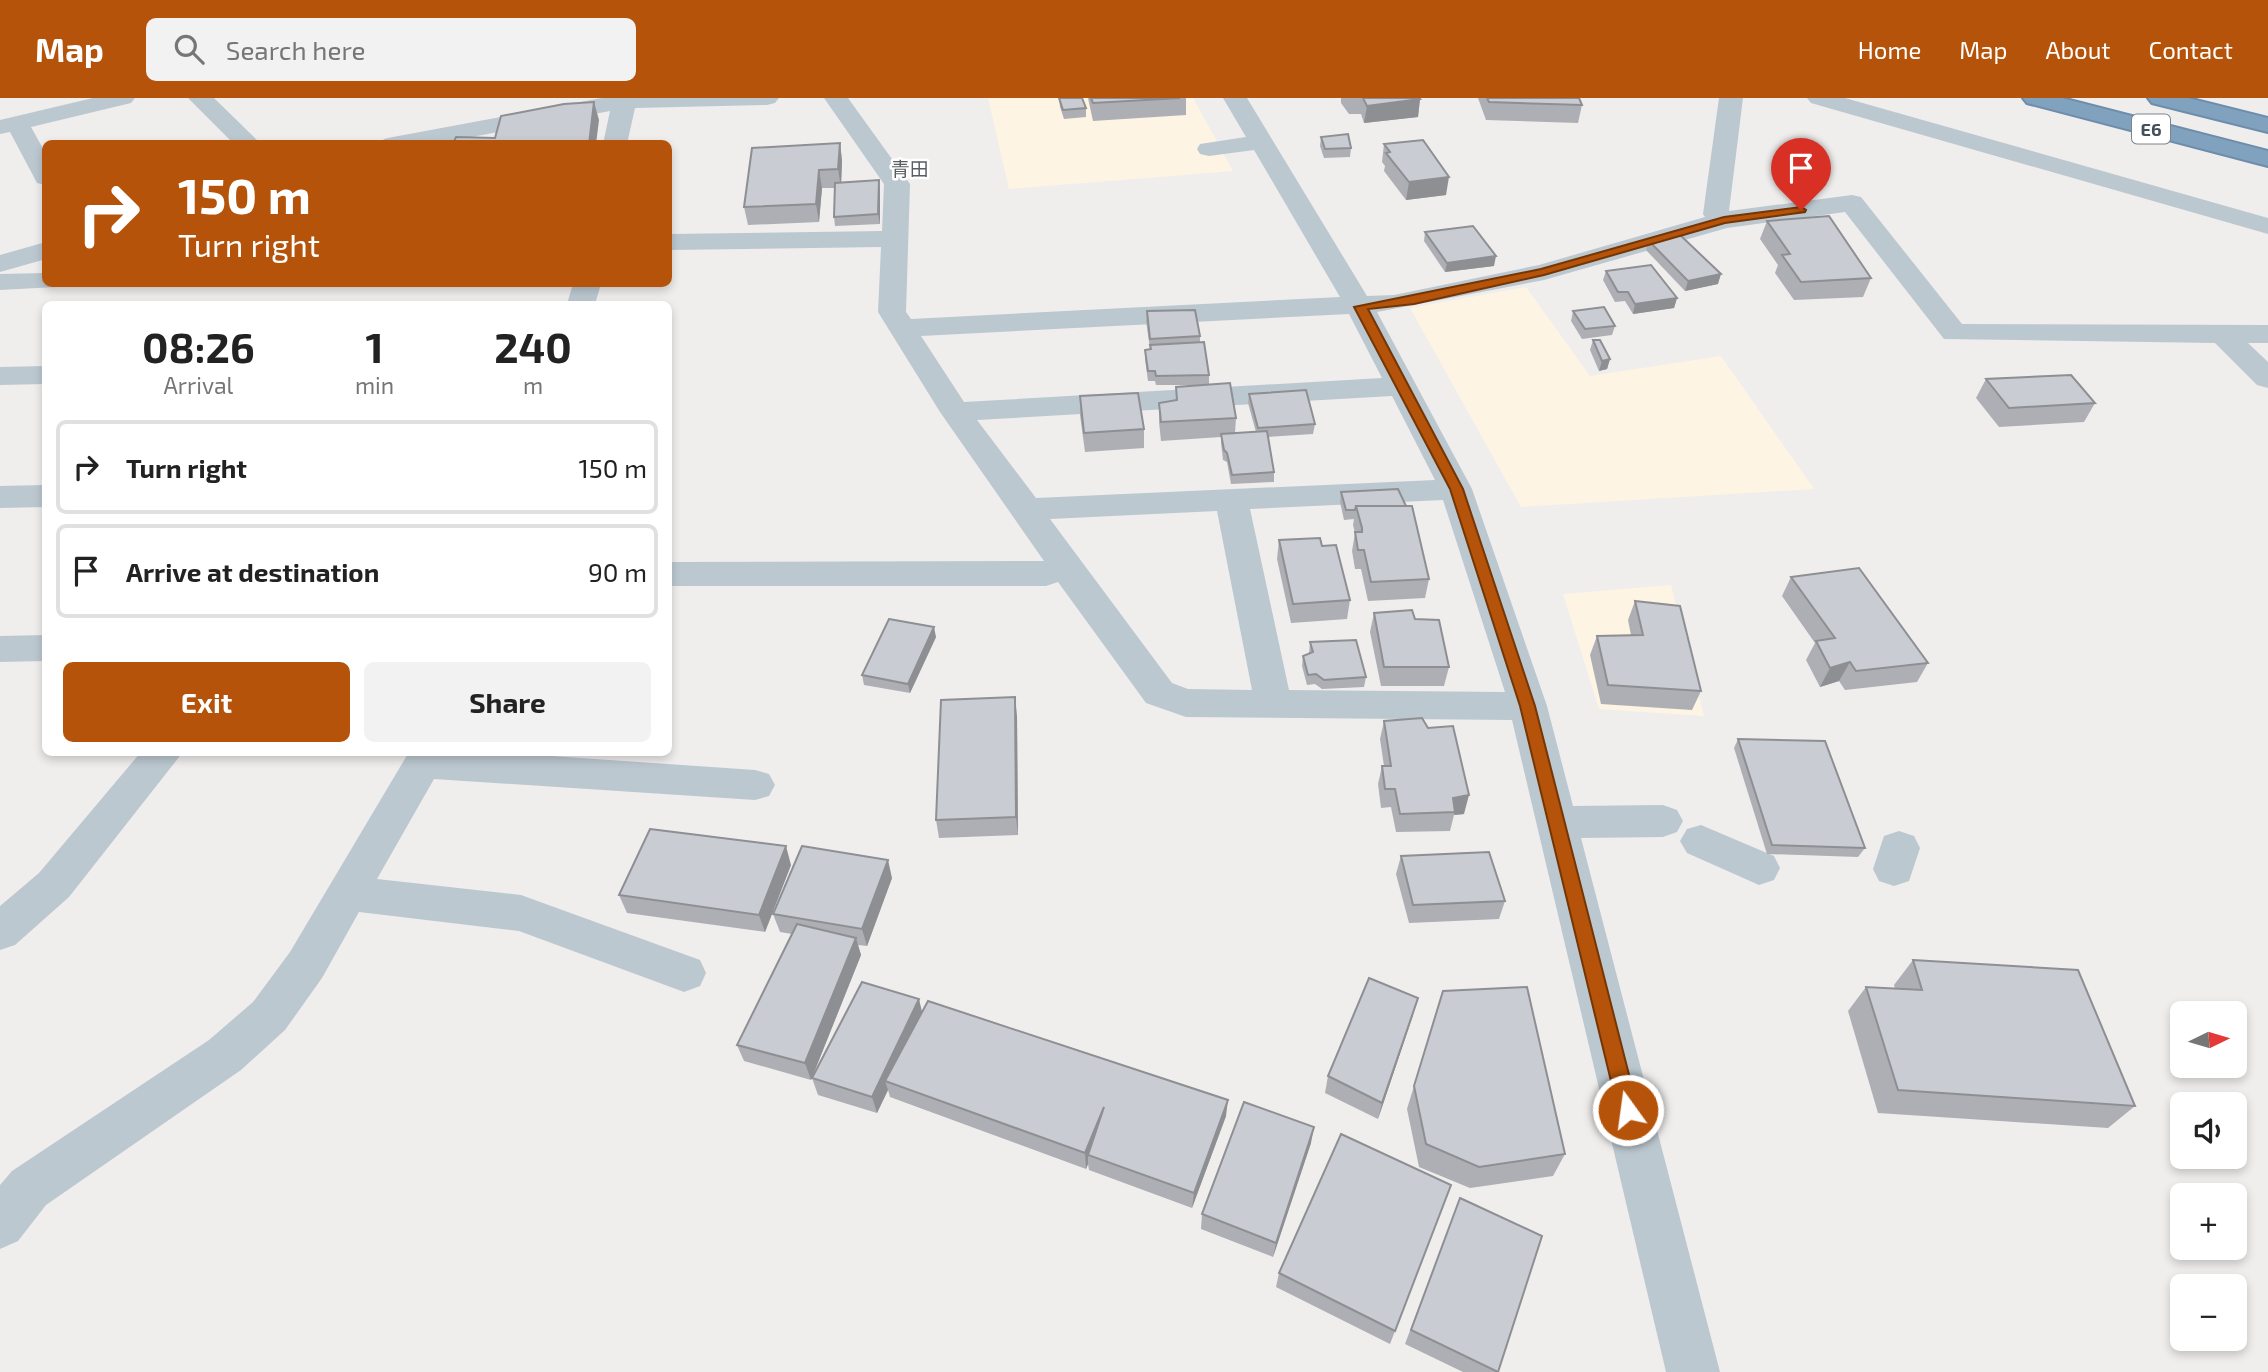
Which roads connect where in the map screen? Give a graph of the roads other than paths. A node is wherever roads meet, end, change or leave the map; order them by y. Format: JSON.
{"nodes":[{"id":1,"x":123,"y":98,"type":"edge"},
{"id":2,"x":200,"y":98,"type":"edge"},
{"id":3,"x":767,"y":98,"type":"edge"},
{"id":4,"x":836,"y":98,"type":"edge"},
{"id":5,"x":1235,"y":98,"type":"edge"},
{"id":6,"x":1731,"y":98,"type":"edge"},
{"id":7,"x":1819,"y":98,"type":"edge"},
{"id":8,"x":2035,"y":98,"type":"edge"},
{"id":9,"x":2160,"y":98,"type":"edge"},
{"id":10,"x":624,"y":99,"type":"edge"},
{"id":11,"x":8,"y":125,"type":"edge"},
{"id":12,"x":2268,"y":125,"type":"edge"},
{"id":13,"x":245,"y":140,"type":"edge"},
{"id":14,"x":414,"y":140,"type":"edge"},
{"id":15,"x":616,"y":140,"type":"edge"},
{"id":16,"x":1262,"y":142,"type":"junction"},
{"id":17,"x":1209,"y":149,"type":"dead end"},
{"id":18,"x":2268,"y":159,"type":"edge"},
{"id":19,"x":42,"y":172,"type":"edge"},
{"id":20,"x":1724,"y":220,"type":"junction"},
{"id":21,"x":2268,"y":226,"type":"edge"},
{"id":22,"x":894,"y":239,"type":"junction"},
{"id":23,"x":672,"y":242,"type":"edge"},
{"id":24,"x":42,"y":251,"type":"edge"},
{"id":25,"x":0,"y":264,"type":"edge"},
{"id":26,"x":42,"y":281,"type":"edge"},
{"id":27,"x":0,"y":282,"type":"edge"},
{"id":28,"x":1360,"y":307,"type":"junction"},
{"id":29,"x":903,"y":328,"type":"junction"},
{"id":30,"x":2223,"y":334,"type":"junction"},
{"id":31,"x":2268,"y":334,"type":"edge"},
{"id":32,"x":42,"y":375,"type":"edge"},
{"id":33,"x":0,"y":376,"type":"edge"},
{"id":34,"x":2268,"y":379,"type":"edge"},
{"id":35,"x":1404,"y":386,"type":"junction"},
{"id":36,"x":955,"y":412,"type":"junction"},
{"id":37,"x":1456,"y":489,"type":"junction"},
{"id":38,"x":42,"y":496,"type":"edge"},
{"id":39,"x":0,"y":497,"type":"edge"},
{"id":40,"x":1231,"y":499,"type":"junction"},
{"id":41,"x":1027,"y":509,"type":"junction"},
{"id":42,"x":1064,"y":566,"type":"junction"},
{"id":43,"x":672,"y":574,"type":"edge"},
{"id":44,"x":42,"y":648,"type":"edge"},
{"id":45,"x":0,"y":649,"type":"edge"},
{"id":46,"x":1273,"y":703,"type":"junction"},
{"id":47,"x":1528,"y":706,"type":"junction"},
{"id":48,"x":161,"y":756,"type":"edge"},
{"id":49,"x":426,"y":758,"type":"edge"},
{"id":50,"x":755,"y":785,"type":"dead end"},
{"id":51,"x":1663,"y":821,"type":"dead end"},
{"id":52,"x":1556,"y":822,"type":"junction"},
{"id":53,"x":1700,"y":841,"type":"dead end"},
{"id":54,"x":1759,"y":868,"type":"dead end"},
{"id":55,"x":348,"y":893,"type":"junction"},
{"id":56,"x":0,"y":932,"type":"edge"},
{"id":57,"x":684,"y":972,"type":"dead end"},
{"id":58,"x":0,"y":1224,"type":"edge"},
{"id":59,"x":1693,"y":1372,"type":"edge"}],
"edges":[{"from":1,"to":11,"type":"street"},
{"from":2,"to":13,"type":"street"},
{"from":3,"to":10,"type":"street"},
{"from":4,"to":22,"type":"street"},
{"from":5,"to":16,"type":"street"},
{"from":6,"to":20,"type":"street"},
{"from":7,"to":21,"type":"street"},
{"from":8,"to":18,"type":"highway","number":"E6"},
{"from":9,"to":12,"type":"highway","number":"E6"},
{"from":10,"to":14,"type":"street"},
{"from":10,"to":15,"type":"street"},
{"from":11,"to":19,"type":"street"},
{"from":16,"to":17,"type":"street"},
{"from":16,"to":28,"type":"street"},
{"from":20,"to":28,"type":"street"},
{"from":20,"to":30,"type":"street"},
{"from":22,"to":23,"type":"street"},
{"from":22,"to":29,"type":"street"},
{"from":24,"to":25,"type":"street"},
{"from":26,"to":27,"type":"street"},
{"from":28,"to":29,"type":"street"},
{"from":28,"to":35,"type":"street"},
{"from":29,"to":36,"type":"street"},
{"from":30,"to":31,"type":"street"},
{"from":30,"to":34,"type":"street"},
{"from":32,"to":33,"type":"street"},
{"from":35,"to":36,"type":"street"},
{"from":35,"to":37,"type":"street"},
{"from":36,"to":41,"type":"street"},
{"from":37,"to":40,"type":"street"},
{"from":37,"to":47,"type":"street"},
{"from":38,"to":39,"type":"street"},
{"from":40,"to":41,"type":"street"},
{"from":40,"to":46,"type":"street"},
{"from":41,"to":42,"type":"street"},
{"from":42,"to":43,"type":"street"},
{"from":42,"to":46,"type":"street"},
{"from":44,"to":45,"type":"street"},
{"from":46,"to":47,"type":"street"},
{"from":47,"to":52,"type":"street"},
{"from":48,"to":56,"type":"street"},
{"from":49,"to":50,"type":"street"},
{"from":49,"to":55,"type":"street"},
{"from":51,"to":52,"type":"street"},
{"from":52,"to":59,"type":"street"},
{"from":53,"to":54,"type":"street"},
{"from":55,"to":57,"type":"street"},
{"from":55,"to":58,"type":"street"}]}
